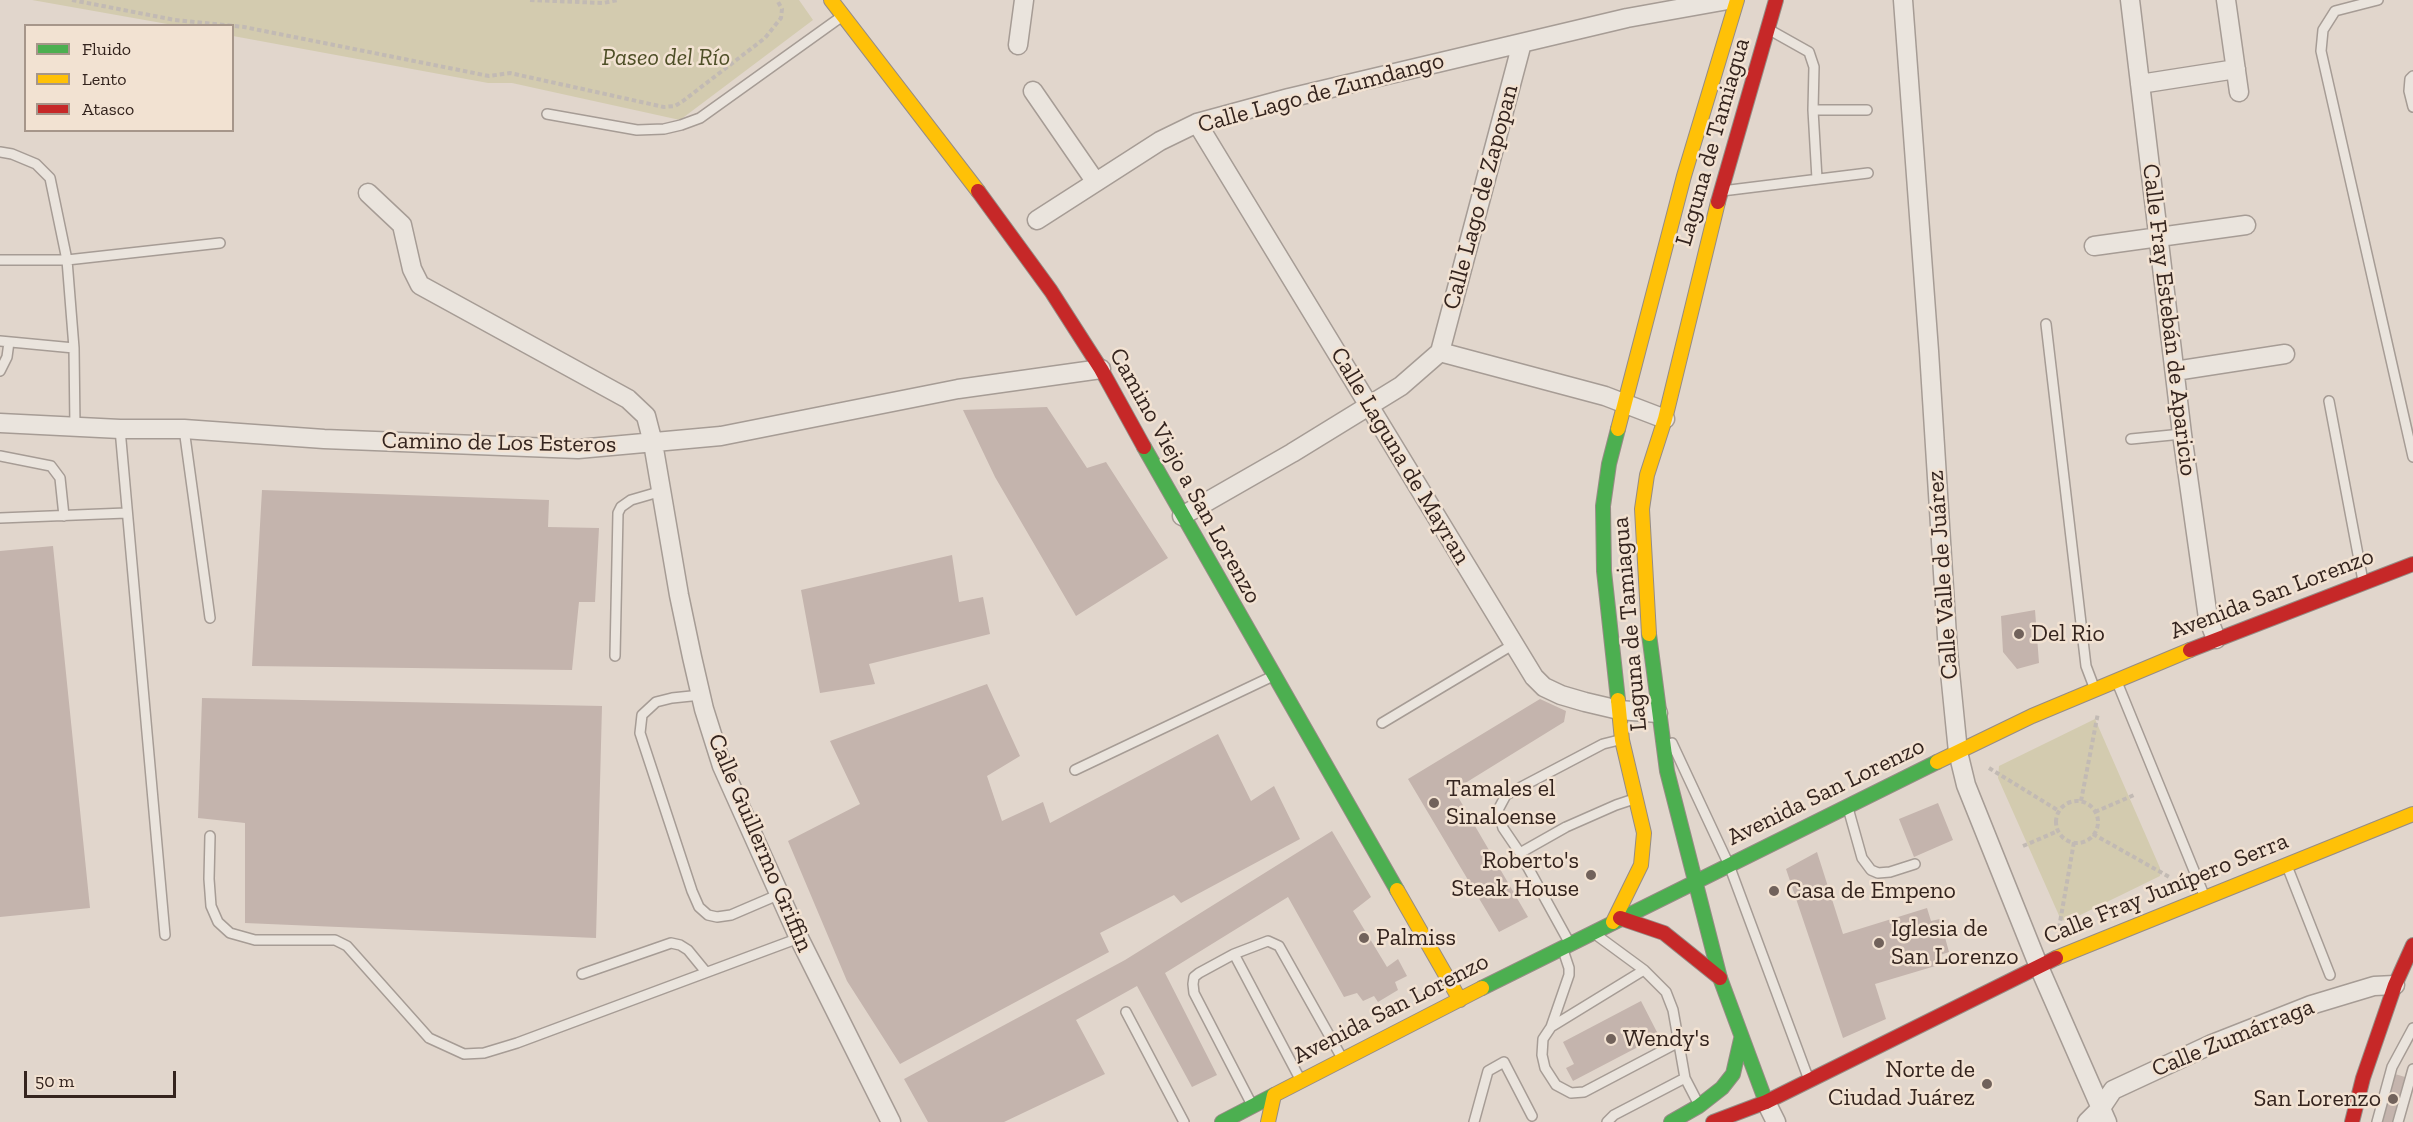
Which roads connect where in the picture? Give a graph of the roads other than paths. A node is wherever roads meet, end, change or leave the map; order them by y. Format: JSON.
{"nodes":[{"id":1,"x":831,"y":0,"type":"edge"},
{"id":2,"x":1024,"y":0,"type":"edge"},
{"id":3,"x":1728,"y":0,"type":"edge"},
{"id":4,"x":1737,"y":0,"type":"edge"},
{"id":5,"x":1776,"y":0,"type":"edge"},
{"id":6,"x":1903,"y":0,"type":"edge"},
{"id":7,"x":2130,"y":0,"type":"edge"},
{"id":8,"x":2226,"y":0,"type":"edge"},
{"id":9,"x":2333,"y":0,"type":"edge"},
{"id":10,"x":2378,"y":0,"type":"edge"},
{"id":11,"x":2335,"y":11,"type":"junction"},
{"id":12,"x":843,"y":16,"type":"junction"},
{"id":13,"x":1768,"y":29,"type":"junction"},
{"id":14,"x":1522,"y":43,"type":"junction"},
{"id":15,"x":1018,"y":45,"type":"dead end"},
{"id":16,"x":2236,"y":69,"type":"junction"},
{"id":17,"x":2413,"y":76,"type":"edge"},
{"id":18,"x":2140,"y":84,"type":"junction"},
{"id":19,"x":1033,"y":91,"type":"dead end"},
{"id":20,"x":2239,"y":92,"type":"dead end"},
{"id":21,"x":2413,"y":107,"type":"edge"},
{"id":22,"x":1813,"y":110,"type":"junction"},
{"id":23,"x":1867,"y":110,"type":"dead end"},
{"id":24,"x":547,"y":114,"type":"dead end"},
{"id":25,"x":1197,"y":123,"type":"junction"},
{"id":26,"x":0,"y":152,"type":"edge"},
{"id":27,"x":1868,"y":173,"type":"dead end"},
{"id":28,"x":1817,"y":179,"type":"junction"},
{"id":29,"x":1095,"y":181,"type":"junction"},
{"id":30,"x":1720,"y":192,"type":"junction"},
{"id":31,"x":368,"y":193,"type":"dead end"},
{"id":32,"x":1037,"y":220,"type":"dead end"},
{"id":33,"x":2247,"y":225,"type":"dead end"},
{"id":34,"x":2158,"y":238,"type":"junction"},
{"id":35,"x":220,"y":243,"type":"dead end"},
{"id":36,"x":2094,"y":246,"type":"dead end"},
{"id":37,"x":0,"y":260,"type":"edge"},
{"id":38,"x":67,"y":260,"type":"junction"},
{"id":39,"x":2046,"y":324,"type":"dead end"},
{"id":40,"x":4,"y":342,"type":"edge"},
{"id":41,"x":74,"y":348,"type":"junction"},
{"id":42,"x":1440,"y":352,"type":"junction"},
{"id":43,"x":2285,"y":354,"type":"dead end"},
{"id":44,"x":1101,"y":369,"type":"junction"},
{"id":45,"x":0,"y":371,"type":"edge"},
{"id":46,"x":2175,"y":371,"type":"junction"},
{"id":47,"x":2329,"y":401,"type":"dead end"},
{"id":48,"x":1623,"y":403,"type":"junction"},
{"id":49,"x":1370,"y":405,"type":"junction"},
{"id":50,"x":1665,"y":419,"type":"junction"},
{"id":51,"x":0,"y":423,"type":"edge"},
{"id":52,"x":75,"y":427,"type":"junction"},
{"id":53,"x":120,"y":429,"type":"junction"},
{"id":54,"x":183,"y":429,"type":"junction"},
{"id":55,"x":2182,"y":434,"type":"junction"},
{"id":56,"x":2131,"y":439,"type":"dead end"},
{"id":57,"x":654,"y":443,"type":"junction"},
{"id":58,"x":0,"y":456,"type":"edge"},
{"id":59,"x":2413,"y":457,"type":"edge"},
{"id":60,"x":662,"y":491,"type":"junction"},
{"id":61,"x":126,"y":513,"type":"junction"},
{"id":62,"x":64,"y":516,"type":"junction"},
{"id":63,"x":1182,"y":516,"type":"junction"},
{"id":64,"x":0,"y":518,"type":"edge"},
{"id":65,"x":2413,"y":564,"type":"edge"},
{"id":66,"x":2363,"y":584,"type":"junction"},
{"id":67,"x":210,"y":618,"type":"dead end"},
{"id":68,"x":2216,"y":639,"type":"junction"},
{"id":69,"x":1514,"y":645,"type":"junction"},
{"id":70,"x":615,"y":656,"type":"dead end"},
{"id":71,"x":1273,"y":676,"type":"junction"},
{"id":72,"x":2116,"y":680,"type":"junction"},
{"id":73,"x":2094,"y":689,"type":"junction"},
{"id":74,"x":701,"y":695,"type":"junction"},
{"id":75,"x":1619,"y":710,"type":"junction"},
{"id":76,"x":1658,"y":713,"type":"junction"},
{"id":77,"x":1382,"y":723,"type":"dead end"},
{"id":78,"x":1622,"y":740,"type":"junction"},
{"id":79,"x":1958,"y":752,"type":"junction"},
{"id":80,"x":1075,"y":771,"type":"dead end"},
{"id":81,"x":1636,"y":799,"type":"junction"},
{"id":82,"x":1847,"y":805,"type":"junction"},
{"id":83,"x":2413,"y":814,"type":"edge"},
{"id":84,"x":210,"y":836,"type":"dead end"},
{"id":85,"x":1520,"y":853,"type":"junction"},
{"id":86,"x":1915,"y":864,"type":"dead end"},
{"id":87,"x":2286,"y":864,"type":"junction"},
{"id":88,"x":1729,"y":865,"type":"junction"},
{"id":89,"x":1696,"y":882,"type":"junction"},
{"id":90,"x":780,"y":894,"type":"junction"},
{"id":91,"x":2205,"y":897,"type":"junction"},
{"id":92,"x":1616,"y":920,"type":"junction"},
{"id":93,"x":1592,"y":932,"type":"junction"},
{"id":94,"x":165,"y":935,"type":"dead end"},
{"id":95,"x":799,"y":938,"type":"junction"},
{"id":96,"x":1566,"y":945,"type":"junction"},
{"id":97,"x":2413,"y":945,"type":"edge"},
{"id":98,"x":1234,"y":954,"type":"junction"},
{"id":99,"x":2039,"y":967,"type":"junction"},
{"id":100,"x":1644,"y":970,"type":"junction"},
{"id":101,"x":706,"y":972,"type":"junction"},
{"id":102,"x":582,"y":974,"type":"dead end"},
{"id":103,"x":2330,"y":975,"type":"dead end"},
{"id":104,"x":1720,"y":978,"type":"junction"},
{"id":105,"x":2395,"y":985,"type":"junction"},
{"id":106,"x":1460,"y":1000,"type":"junction"},
{"id":107,"x":1126,"y":1012,"type":"dead end"},
{"id":108,"x":1551,"y":1027,"type":"junction"},
{"id":109,"x":2413,"y":1028,"type":"edge"},
{"id":110,"x":1741,"y":1039,"type":"junction"},
{"id":111,"x":1679,"y":1042,"type":"junction"},
{"id":112,"x":1342,"y":1058,"type":"junction"},
{"id":113,"x":2413,"y":1068,"type":"edge"},
{"id":114,"x":1685,"y":1078,"type":"junction"},
{"id":115,"x":1300,"y":1080,"type":"junction"},
{"id":116,"x":1809,"y":1080,"type":"junction"},
{"id":117,"x":1274,"y":1095,"type":"junction"},
{"id":118,"x":1766,"y":1102,"type":"junction"},
{"id":119,"x":1699,"y":1106,"type":"junction"},
{"id":120,"x":1253,"y":1107,"type":"junction"},
{"id":121,"x":2104,"y":1115,"type":"edge"},
{"id":122,"x":1532,"y":1116,"type":"dead end"},
{"id":123,"x":891,"y":1122,"type":"edge"},
{"id":124,"x":1184,"y":1122,"type":"edge"},
{"id":125,"x":1222,"y":1122,"type":"edge"},
{"id":126,"x":1268,"y":1122,"type":"edge"},
{"id":127,"x":1474,"y":1122,"type":"edge"},
{"id":128,"x":1607,"y":1122,"type":"edge"},
{"id":129,"x":1671,"y":1122,"type":"edge"},
{"id":130,"x":1713,"y":1122,"type":"edge"},
{"id":131,"x":1776,"y":1122,"type":"edge"},
{"id":132,"x":2087,"y":1122,"type":"edge"},
{"id":133,"x":2352,"y":1122,"type":"edge"},
{"id":134,"x":2377,"y":1122,"type":"edge"},
{"id":135,"x":2397,"y":1122,"type":"edge"}],
"edges":[{"from":1,"to":12,"type":"main road","name":"Camino Viejo a San Lorenzo"},
{"from":2,"to":15,"type":"street"},
{"from":3,"to":14,"type":"street","name":"Calle Lago de Zumdango"},
{"from":4,"to":48,"type":"main road","name":"Laguna de Tamiagua"},
{"from":5,"to":13,"type":"main road","name":"Laguna de Tamiagua"},
{"from":6,"to":79,"type":"street","name":"Calle Valle de Juárez"},
{"from":7,"to":18,"type":"street","name":"Calle Fray Estebán de Aparicio"},
{"from":8,"to":16,"type":"street"},
{"from":9,"to":11,"type":"lane"},
{"from":10,"to":11,"type":"lane"},
{"from":11,"to":59,"type":"lane"},
{"from":12,"to":24,"type":"lane"},
{"from":12,"to":44,"type":"main road","name":"Camino Viejo a San Lorenzo"},
{"from":13,"to":22,"type":"lane"},
{"from":13,"to":30,"type":"main road","name":"Laguna de Tamiagua"},
{"from":14,"to":25,"type":"street","name":"Calle Lago de Zumdango"},
{"from":14,"to":42,"type":"street","name":"Calle Lago de Zapopan"},
{"from":16,"to":18,"type":"street"},
{"from":16,"to":20,"type":"street"},
{"from":17,"to":21,"type":"lane"},
{"from":18,"to":34,"type":"street","name":"Calle Fray Estebán de Aparicio"},
{"from":19,"to":29,"type":"street"},
{"from":22,"to":23,"type":"lane"},
{"from":22,"to":28,"type":"lane"},
{"from":25,"to":29,"type":"street","name":"Calle Lago de Zumdango"},
{"from":25,"to":49,"type":"street","name":"Calle Laguna de Mayran"},
{"from":26,"to":38,"type":"lane"},
{"from":27,"to":28,"type":"lane"},
{"from":28,"to":30,"type":"lane"},
{"from":29,"to":32,"type":"street","name":"Calle Lago de Zumdango"},
{"from":30,"to":50,"type":"main road","name":"Laguna de Tamiagua"},
{"from":31,"to":57,"type":"street","name":"Calle Guillermo Griffin"},
{"from":33,"to":34,"type":"street"},
{"from":34,"to":36,"type":"street"},
{"from":34,"to":46,"type":"street","name":"Calle Fray Estebán de Aparicio"},
{"from":35,"to":38,"type":"lane"},
{"from":37,"to":38,"type":"lane"},
{"from":38,"to":41,"type":"lane"},
{"from":39,"to":73,"type":"lane"},
{"from":40,"to":41,"type":"lane"},
{"from":40,"to":45,"type":"lane"},
{"from":41,"to":52,"type":"lane"},
{"from":42,"to":48,"type":"street"},
{"from":42,"to":49,"type":"street"},
{"from":43,"to":46,"type":"street"},
{"from":44,"to":57,"type":"street","name":"Camino de Los Esteros"},
{"from":44,"to":63,"type":"main road","name":"Camino Viejo a San Lorenzo"},
{"from":46,"to":55,"type":"street","name":"Calle Fray Estebán de Aparicio"},
{"from":47,"to":66,"type":"lane"},
{"from":48,"to":50,"type":"street"},
{"from":48,"to":75,"type":"main road","name":"Laguna de Tamiagua"},
{"from":49,"to":63,"type":"street"},
{"from":49,"to":69,"type":"street","name":"Calle Laguna de Mayran"},
{"from":50,"to":76,"type":"main road","name":"Laguna de Tamiagua"},
{"from":51,"to":52,"type":"street","name":"Camino de Los Esteros"},
{"from":52,"to":53,"type":"street","name":"Camino de Los Esteros"},
{"from":53,"to":54,"type":"street","name":"Camino de Los Esteros"},
{"from":53,"to":61,"type":"lane"},
{"from":54,"to":57,"type":"street","name":"Camino de Los Esteros"},
{"from":54,"to":67,"type":"lane"},
{"from":55,"to":56,"type":"lane"},
{"from":55,"to":68,"type":"street","name":"Calle Fray Estebán de Aparicio"},
{"from":57,"to":60,"type":"street","name":"Calle Guillermo Griffin"},
{"from":58,"to":62,"type":"lane"},
{"from":60,"to":70,"type":"lane"},
{"from":60,"to":74,"type":"street","name":"Calle Guillermo Griffin"},
{"from":61,"to":62,"type":"lane"},
{"from":61,"to":94,"type":"lane"},
{"from":62,"to":64,"type":"lane"},
{"from":63,"to":71,"type":"main road","name":"Camino Viejo a San Lorenzo"},
{"from":65,"to":66,"type":"main road","name":"Avenida San Lorenzo"},
{"from":66,"to":68,"type":"main road","name":"Avenida San Lorenzo"},
{"from":68,"to":72,"type":"main road","name":"Avenida San Lorenzo"},
{"from":69,"to":75,"type":"street","name":"Calle Laguna de Mayran"},
{"from":69,"to":77,"type":"lane"},
{"from":71,"to":80,"type":"lane"},
{"from":71,"to":106,"type":"main road","name":"Camino Viejo a San Lorenzo"},
{"from":72,"to":73,"type":"main road","name":"Avenida San Lorenzo"},
{"from":72,"to":91,"type":"lane"},
{"from":73,"to":79,"type":"main road","name":"Avenida San Lorenzo"},
{"from":74,"to":90,"type":"street","name":"Calle Guillermo Griffin"},
{"from":74,"to":90,"type":"lane"},
{"from":75,"to":76,"type":"street","name":"Calle Laguna de Mayran"},
{"from":75,"to":78,"type":"main road","name":"Laguna de Tamiagua"},
{"from":76,"to":88,"type":"lane"},
{"from":76,"to":89,"type":"main road","name":"Laguna de Tamiagua"},
{"from":78,"to":81,"type":"main road","name":"Laguna de Tamiagua"},
{"from":78,"to":85,"type":"lane"},
{"from":79,"to":82,"type":"main road","name":"Avenida San Lorenzo"},
{"from":79,"to":99,"type":"street","name":"Calle Valle de Juárez"},
{"from":81,"to":85,"type":"lane"},
{"from":81,"to":92,"type":"main road","name":"Laguna de Tamiagua"},
{"from":82,"to":86,"type":"lane"},
{"from":82,"to":88,"type":"main road","name":"Avenida San Lorenzo"},
{"from":83,"to":87,"type":"main road","name":"Calle Fray Junípero Serra"},
{"from":84,"to":101,"type":"lane"},
{"from":85,"to":96,"type":"lane"},
{"from":87,"to":91,"type":"main road","name":"Calle Fray Junípero Serra"},
{"from":87,"to":103,"type":"lane"},
{"from":88,"to":89,"type":"main road","name":"Avenida San Lorenzo"},
{"from":88,"to":116,"type":"lane"},
{"from":89,"to":92,"type":"main road","name":"Avenida San Lorenzo"},
{"from":89,"to":104,"type":"main road","name":"Laguna de Tamiagua"},
{"from":90,"to":95,"type":"street","name":"Calle Guillermo Griffin"},
{"from":91,"to":99,"type":"main road","name":"Calle Fray Junípero Serra"},
{"from":92,"to":93,"type":"main road","name":"Avenida San Lorenzo"},
{"from":92,"to":104,"type":"main road"},
{"from":93,"to":96,"type":"main road","name":"Avenida San Lorenzo"},
{"from":93,"to":100,"type":"lane"},
{"from":95,"to":101,"type":"lane"},
{"from":95,"to":123,"type":"street","name":"Calle Guillermo Griffin"},
{"from":96,"to":106,"type":"main road","name":"Avenida San Lorenzo"},
{"from":96,"to":108,"type":"lane"},
{"from":97,"to":105,"type":"main road"},
{"from":98,"to":112,"type":"lane"},
{"from":98,"to":115,"type":"lane"},
{"from":98,"to":120,"type":"lane"},
{"from":99,"to":116,"type":"main road","name":"Calle Fray Junípero Serra"},
{"from":99,"to":121,"type":"street","name":"Calle Valle de Juárez"},
{"from":100,"to":108,"type":"lane"},
{"from":100,"to":111,"type":"lane"},
{"from":101,"to":102,"type":"lane"},
{"from":104,"to":110,"type":"main road","name":"Laguna de Tamiagua"},
{"from":105,"to":121,"type":"street","name":"Calle Zumárraga"},
{"from":105,"to":133,"type":"main road"},
{"from":106,"to":112,"type":"main road","name":"Avenida San Lorenzo"},
{"from":107,"to":124,"type":"lane"},
{"from":108,"to":111,"type":"lane"},
{"from":109,"to":134,"type":"lane"},
{"from":110,"to":118,"type":"main road","name":"Laguna de Tamiagua"},
{"from":110,"to":119,"type":"main road"},
{"from":111,"to":114,"type":"lane"},
{"from":112,"to":115,"type":"main road","name":"Avenida San Lorenzo"},
{"from":113,"to":135,"type":"lane"},
{"from":114,"to":119,"type":"lane"},
{"from":114,"to":128,"type":"lane"},
{"from":115,"to":117,"type":"main road","name":"Avenida San Lorenzo"},
{"from":116,"to":118,"type":"main road","name":"Calle Fray Junípero Serra"},
{"from":117,"to":120,"type":"main road","name":"Avenida San Lorenzo"},
{"from":117,"to":126,"type":"main road"},
{"from":118,"to":130,"type":"main road","name":"Calle Fray Junípero Serra"},
{"from":118,"to":131,"type":"street"},
{"from":119,"to":129,"type":"main road"},
{"from":120,"to":125,"type":"main road","name":"Avenida San Lorenzo"},
{"from":121,"to":132,"type":"street","name":"Calle Zumárraga"},
{"from":122,"to":127,"type":"lane"}]}
